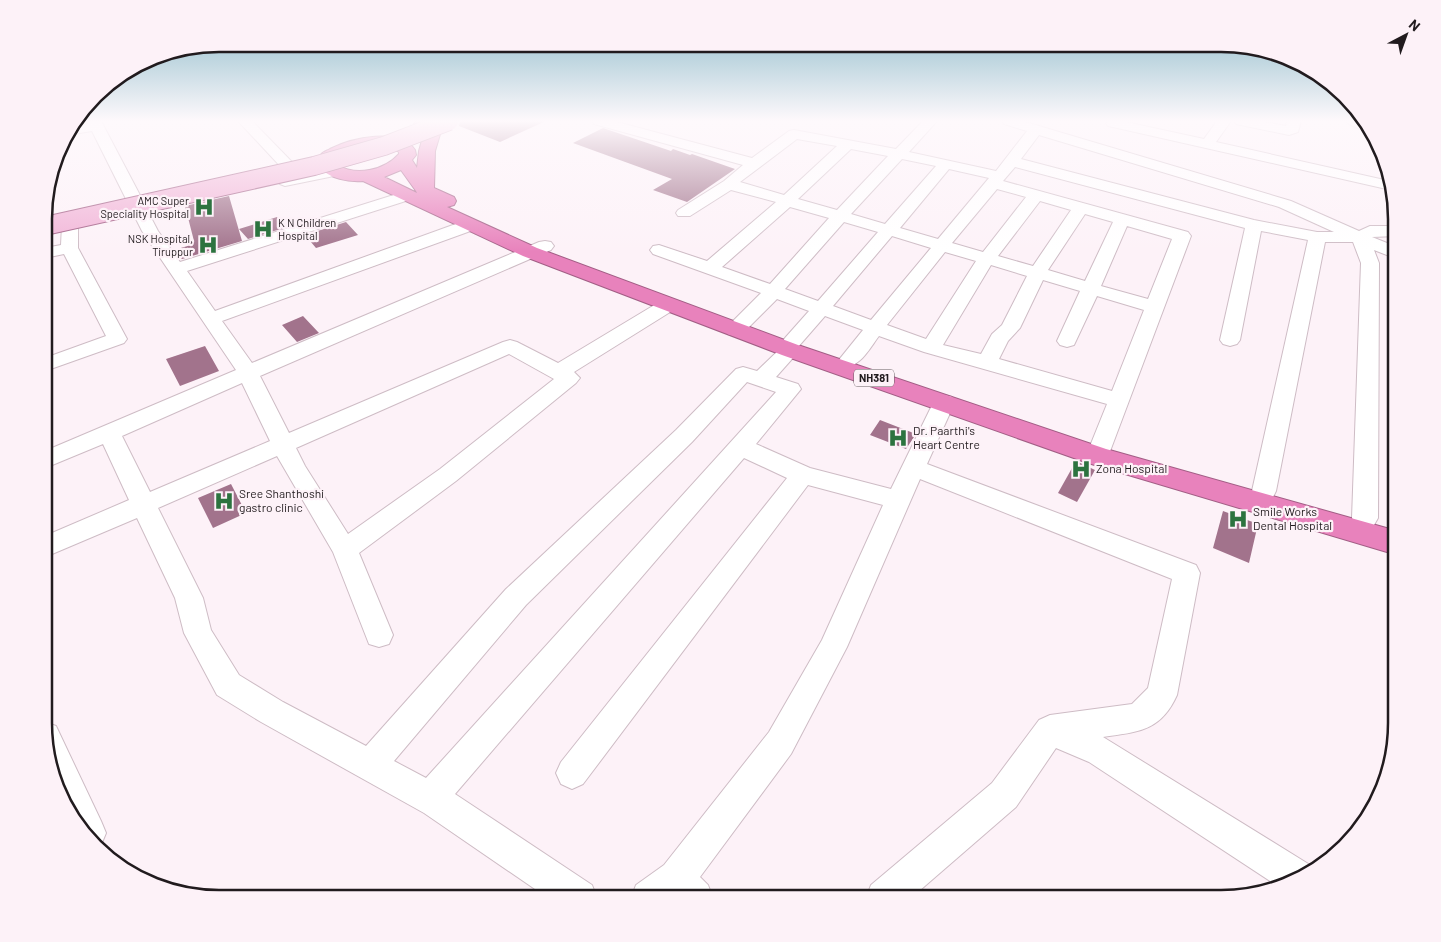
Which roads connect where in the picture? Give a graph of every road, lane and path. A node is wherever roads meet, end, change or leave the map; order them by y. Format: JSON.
{"nodes":[{"id":1,"x":117,"y":165,"type":"edge"},
{"id":2,"x":287,"y":165,"type":"joint"},
{"id":3,"x":304,"y":165,"type":"edge"},
{"id":4,"x":318,"y":165,"type":"edge"},
{"id":5,"x":329,"y":165,"type":"edge"},
{"id":6,"x":392,"y":165,"type":"edge"},
{"id":7,"x":407,"y":165,"type":"edge"},
{"id":8,"x":423,"y":165,"type":"edge"},
{"id":9,"x":752,"y":165,"type":"edge"},
{"id":10,"x":826,"y":165,"type":"edge"},
{"id":11,"x":889,"y":165,"type":"edge"},
{"id":12,"x":945,"y":165,"type":"edge"},
{"id":13,"x":949,"y":165,"type":"edge"},
{"id":14,"x":1009,"y":165,"type":"edge"},
{"id":15,"x":1027,"y":165,"type":"edge"},
{"id":16,"x":1155,"y":165,"type":"edge"},
{"id":17,"x":1296,"y":165,"type":"edge"},
{"id":18,"x":334,"y":171,"type":"junction"},
{"id":19,"x":364,"y":175,"type":"junction"},
{"id":20,"x":295,"y":179,"type":"junction"},
{"id":21,"x":996,"y":180,"type":"junction"},
{"id":22,"x":729,"y":184,"type":"junction"},
{"id":23,"x":1384,"y":185,"type":"edge"},
{"id":24,"x":415,"y":193,"type":"junction"},
{"id":25,"x":1036,"y":195,"type":"junction"},
{"id":26,"x":787,"y":201,"type":"junction"},
{"id":27,"x":137,"y":205,"type":"junction"},
{"id":28,"x":1081,"y":208,"type":"junction"},
{"id":29,"x":1185,"y":208,"type":"junction"},
{"id":30,"x":684,"y":213,"type":"dead end"},
{"id":31,"x":52,"y":216,"type":"edge"},
{"id":32,"x":839,"y":217,"type":"junction"},
{"id":33,"x":1122,"y":219,"type":"junction"},
{"id":34,"x":52,"y":221,"type":"edge"},
{"id":35,"x":52,"y":224,"type":"edge"},
{"id":36,"x":70,"y":225,"type":"junction"},
{"id":37,"x":470,"y":225,"type":"junction"},
{"id":38,"x":1254,"y":226,"type":"junction"},
{"id":39,"x":52,"y":229,"type":"edge"},
{"id":40,"x":889,"y":230,"type":"junction"},
{"id":41,"x":1388,"y":231,"type":"edge"},
{"id":42,"x":1173,"y":233,"type":"junction"},
{"id":43,"x":1317,"y":237,"type":"junction"},
{"id":44,"x":1360,"y":237,"type":"junction"},
{"id":45,"x":942,"y":245,"type":"junction"},
{"id":46,"x":69,"y":248,"type":"junction"},
{"id":47,"x":538,"y":249,"type":"junction"},
{"id":48,"x":659,"y":250,"type":"dead end"},
{"id":49,"x":1388,"y":250,"type":"edge"},
{"id":50,"x":52,"y":252,"type":"edge"},
{"id":51,"x":987,"y":258,"type":"junction"},
{"id":52,"x":1370,"y":263,"type":"junction"},
{"id":53,"x":1388,"y":264,"type":"edge"},
{"id":54,"x":176,"y":269,"type":"junction"},
{"id":55,"x":709,"y":269,"type":"junction"},
{"id":56,"x":1037,"y":272,"type":"junction"},
{"id":57,"x":1090,"y":288,"type":"junction"},
{"id":58,"x":773,"y":292,"type":"junction"},
{"id":59,"x":668,"y":305,"type":"junction"},
{"id":60,"x":1155,"y":307,"type":"junction"},
{"id":61,"x":821,"y":310,"type":"junction"},
{"id":62,"x":211,"y":319,"type":"junction"},
{"id":63,"x":738,"y":327,"type":"junction"},
{"id":64,"x":875,"y":327,"type":"junction"},
{"id":65,"x":1067,"y":340,"type":"dead end"},
{"id":66,"x":1230,"y":340,"type":"dead end"},
{"id":67,"x":791,"y":346,"type":"junction"},
{"id":68,"x":932,"y":348,"type":"junction"},
{"id":69,"x":848,"y":361,"type":"junction"},
{"id":70,"x":52,"y":362,"type":"edge"},
{"id":71,"x":987,"y":362,"type":"junction"},
{"id":72,"x":559,"y":372,"type":"junction"},
{"id":73,"x":248,"y":373,"type":"junction"},
{"id":74,"x":761,"y":380,"type":"junction"},
{"id":75,"x":1119,"y":400,"type":"junction"},
{"id":76,"x":944,"y":402,"type":"junction"},
{"id":77,"x":109,"y":433,"type":"junction"},
{"id":78,"x":283,"y":444,"type":"junction"},
{"id":79,"x":741,"y":447,"type":"junction"},
{"id":80,"x":1100,"y":450,"type":"junction"},
{"id":81,"x":52,"y":457,"type":"edge"},
{"id":82,"x":914,"y":468,"type":"junction"},
{"id":83,"x":804,"y":475,"type":"junction"},
{"id":84,"x":1264,"y":491,"type":"junction"},
{"id":85,"x":898,"y":500,"type":"junction"},
{"id":86,"x":144,"y":505,"type":"junction"},
{"id":87,"x":1365,"y":518,"type":"junction"},
{"id":88,"x":1388,"y":524,"type":"edge"},
{"id":89,"x":1388,"y":540,"type":"edge"},
{"id":90,"x":52,"y":544,"type":"edge"},
{"id":91,"x":345,"y":550,"type":"junction"},
{"id":92,"x":379,"y":635,"type":"dead end"},
{"id":93,"x":1050,"y":730,"type":"junction"},
{"id":94,"x":58,"y":764,"type":"edge"},
{"id":95,"x":370,"y":765,"type":"junction"},
{"id":96,"x":572,"y":773,"type":"dead end"},
{"id":97,"x":430,"y":798,"type":"junction"},
{"id":98,"x":80,"y":814,"type":"edge"},
{"id":99,"x":1291,"y":874,"type":"edge"},
{"id":100,"x":686,"y":888,"type":"edge"},
{"id":101,"x":894,"y":889,"type":"edge"},
{"id":102,"x":567,"y":890,"type":"edge"}],
"edges":[{"from":1,"to":27,"type":"street"},
{"from":2,"to":20,"type":"street"},
{"from":2,"to":27,"type":"street"},
{"from":3,"to":34,"type":"main road","bridge":true},
{"from":4,"to":35,"type":"main road","bridge":true},
{"from":5,"to":18,"type":"highway"},
{"from":6,"to":19,"type":"highway","number":"NH381"},
{"from":7,"to":24,"type":"highway"},
{"from":8,"to":24,"type":"highway"},
{"from":9,"to":22,"type":"street"},
{"from":10,"to":26,"type":"street"},
{"from":11,"to":32,"type":"street"},
{"from":12,"to":40,"type":"street"},
{"from":13,"to":21,"type":"street"},
{"from":14,"to":21,"type":"street"},
{"from":15,"to":29,"type":"street"},
{"from":16,"to":44,"type":"street"},
{"from":17,"to":23,"type":"street"},
{"from":18,"to":19,"type":"highway","number":"NH381"},
{"from":18,"to":20,"type":"street"},
{"from":19,"to":24,"type":"highway","number":"NH381"},
{"from":20,"to":27,"type":"street"},
{"from":21,"to":25,"type":"street"},
{"from":21,"to":45,"type":"street"},
{"from":22,"to":26,"type":"street"},
{"from":22,"to":30,"type":"street"},
{"from":24,"to":37,"type":"highway","number":"NH381"},
{"from":24,"to":47,"type":"highway","number":"NH381"},
{"from":24,"to":54,"type":"street"},
{"from":25,"to":28,"type":"street"},
{"from":25,"to":51,"type":"street"},
{"from":26,"to":32,"type":"street"},
{"from":26,"to":55,"type":"street"},
{"from":27,"to":31,"type":"street"},
{"from":27,"to":36,"type":"street"},
{"from":27,"to":54,"type":"street"},
{"from":28,"to":33,"type":"street"},
{"from":28,"to":56,"type":"street"},
{"from":29,"to":38,"type":"street"},
{"from":29,"to":42,"type":"street"},
{"from":32,"to":40,"type":"street"},
{"from":32,"to":58,"type":"street"},
{"from":33,"to":42,"type":"street"},
{"from":33,"to":57,"type":"street"},
{"from":36,"to":39,"type":"street"},
{"from":36,"to":46,"type":"street"},
{"from":37,"to":47,"type":"highway","number":"NH381"},
{"from":37,"to":62,"type":"street"},
{"from":38,"to":43,"type":"street"},
{"from":38,"to":66,"type":"street"},
{"from":40,"to":45,"type":"street"},
{"from":40,"to":61,"type":"street"},
{"from":41,"to":44,"type":"street"},
{"from":42,"to":60,"type":"street"},
{"from":43,"to":44,"type":"street"},
{"from":43,"to":84,"type":"street"},
{"from":44,"to":49,"type":"street"},
{"from":44,"to":52,"type":"street"},
{"from":45,"to":51,"type":"street"},
{"from":45,"to":64,"type":"street"},
{"from":46,"to":50,"type":"street"},
{"from":46,"to":70,"type":"street"},
{"from":47,"to":59,"type":"highway","number":"NH381"},
{"from":47,"to":63,"type":"highway","number":"NH381"},
{"from":47,"to":73,"type":"street"},
{"from":48,"to":55,"type":"street"},
{"from":51,"to":56,"type":"street"},
{"from":51,"to":68,"type":"street"},
{"from":52,"to":53,"type":"street"},
{"from":52,"to":87,"type":"street"},
{"from":54,"to":62,"type":"street"},
{"from":55,"to":58,"type":"street"},
{"from":56,"to":57,"type":"street"},
{"from":56,"to":71,"type":"street"},
{"from":57,"to":60,"type":"street"},
{"from":57,"to":65,"type":"street"},
{"from":58,"to":61,"type":"street"},
{"from":58,"to":63,"type":"street"},
{"from":59,"to":63,"type":"highway","number":"NH381"},
{"from":59,"to":72,"type":"street"},
{"from":60,"to":75,"type":"street"},
{"from":61,"to":64,"type":"street"},
{"from":61,"to":67,"type":"street"},
{"from":62,"to":73,"type":"street"},
{"from":63,"to":67,"type":"highway","number":"NH381"},
{"from":64,"to":68,"type":"street"},
{"from":64,"to":69,"type":"street"},
{"from":67,"to":69,"type":"highway","number":"NH381"},
{"from":67,"to":74,"type":"street"},
{"from":67,"to":76,"type":"highway","number":"NH381"},
{"from":68,"to":71,"type":"street"},
{"from":69,"to":80,"type":"highway","number":"NH381"},
{"from":71,"to":75,"type":"street"},
{"from":72,"to":78,"type":"street"},
{"from":72,"to":91,"type":"street"},
{"from":73,"to":77,"type":"street"},
{"from":73,"to":78,"type":"street"},
{"from":74,"to":79,"type":"street"},
{"from":74,"to":95,"type":"street"},
{"from":75,"to":80,"type":"street"},
{"from":76,"to":80,"type":"highway","number":"NH381"},
{"from":76,"to":82,"type":"street"},
{"from":77,"to":81,"type":"street"},
{"from":77,"to":86,"type":"street"},
{"from":78,"to":86,"type":"street"},
{"from":78,"to":91,"type":"street"},
{"from":79,"to":83,"type":"street"},
{"from":79,"to":97,"type":"street"},
{"from":80,"to":84,"type":"highway","number":"NH381"},
{"from":80,"to":89,"type":"highway","number":"NH381"},
{"from":82,"to":85,"type":"street"},
{"from":82,"to":93,"type":"street"},
{"from":83,"to":85,"type":"street"},
{"from":83,"to":96,"type":"street"},
{"from":84,"to":87,"type":"highway","number":"NH381"},
{"from":85,"to":100,"type":"street"},
{"from":86,"to":90,"type":"street"},
{"from":86,"to":95,"type":"street"},
{"from":87,"to":88,"type":"highway","number":"NH381"},
{"from":91,"to":92,"type":"street"},
{"from":93,"to":99,"type":"street"},
{"from":93,"to":101,"type":"street"},
{"from":94,"to":98,"type":"street"},
{"from":95,"to":97,"type":"street"},
{"from":97,"to":102,"type":"street"}]}
